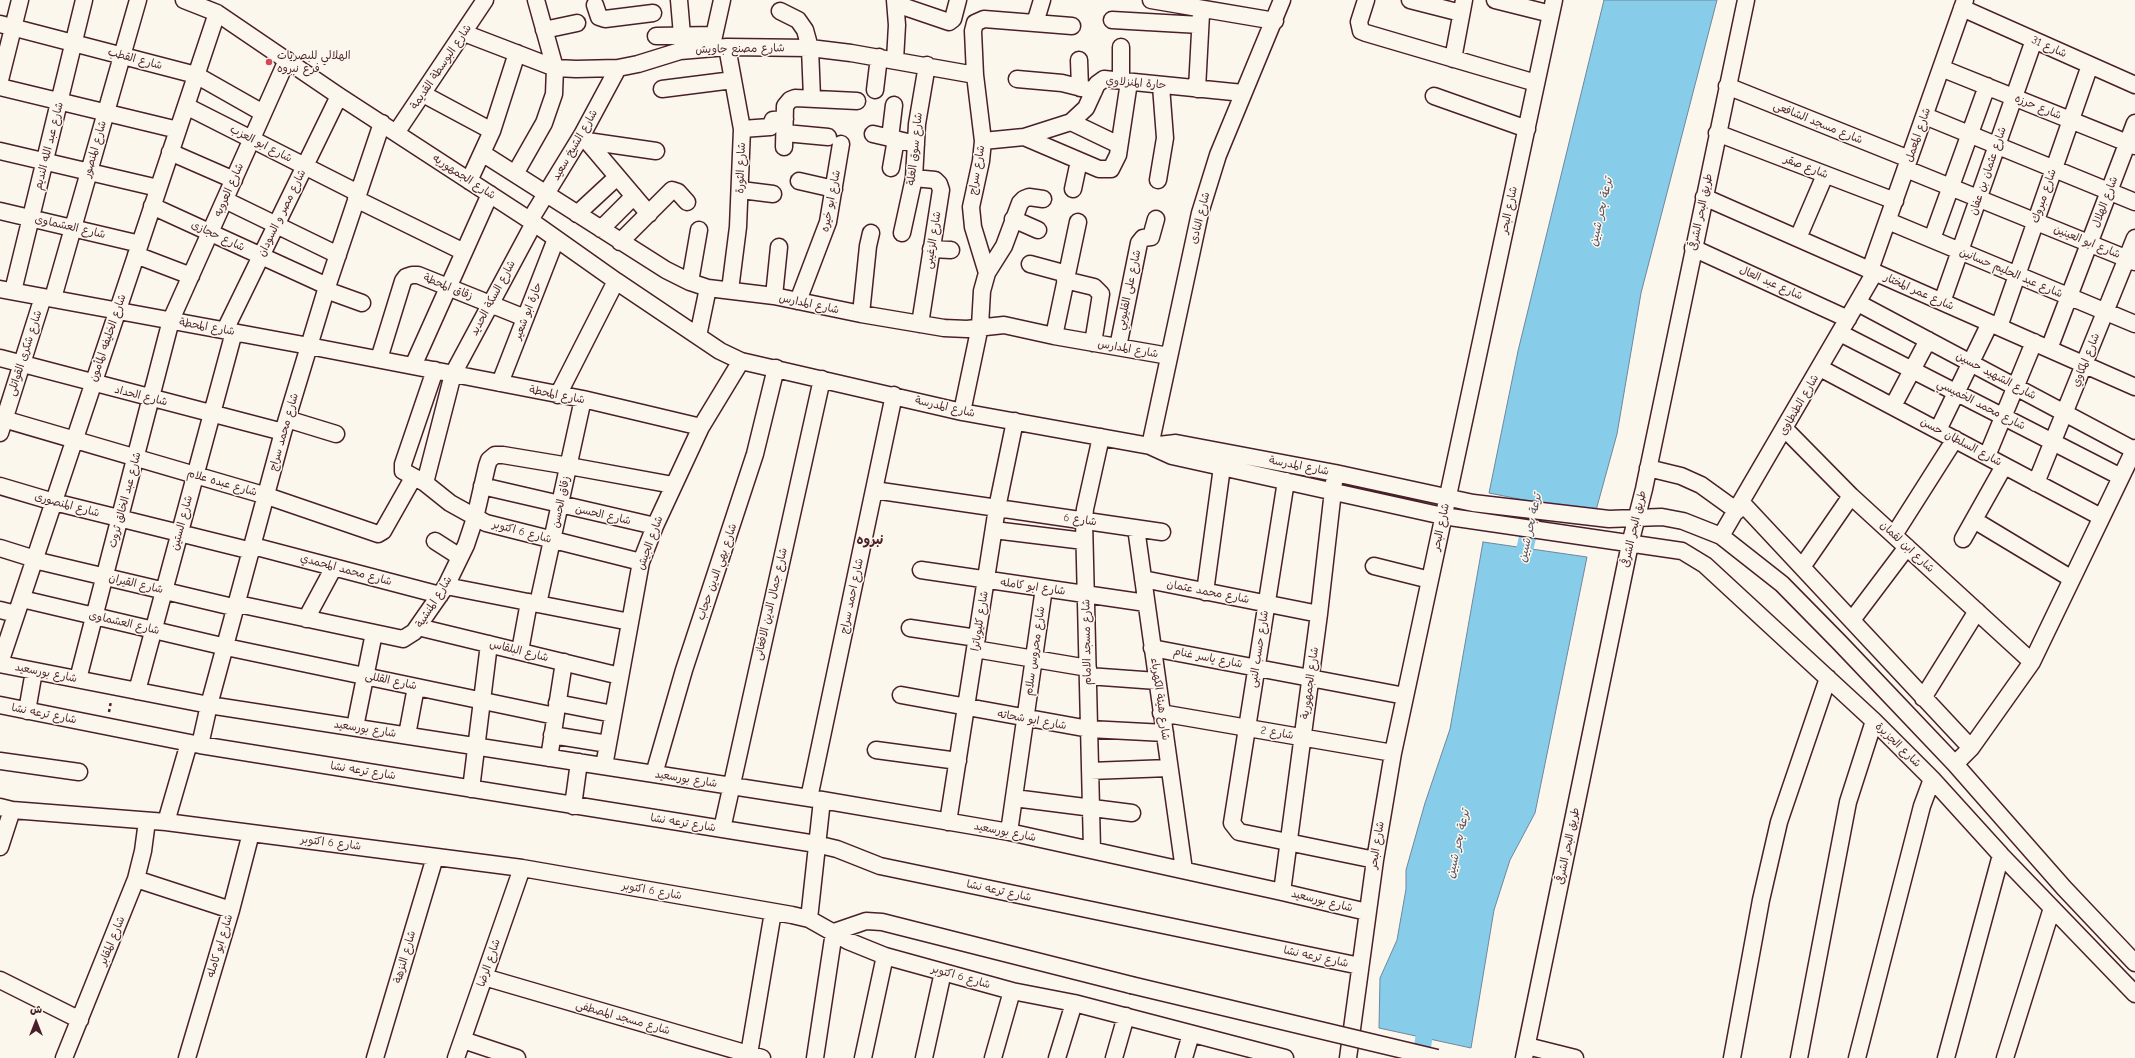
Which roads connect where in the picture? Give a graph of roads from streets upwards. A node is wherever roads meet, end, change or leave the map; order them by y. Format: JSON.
{"nodes":[{"id":1,"x":20,"y":0,"type":"edge"},
{"id":2,"x":84,"y":0,"type":"edge"},
{"id":3,"x":138,"y":0,"type":"edge"},
{"id":4,"x":184,"y":0,"type":"edge"},
{"id":5,"x":485,"y":0,"type":"edge"},
{"id":6,"x":536,"y":0,"type":"edge"},
{"id":7,"x":680,"y":0,"type":"edge"},
{"id":8,"x":722,"y":0,"type":"edge"},
{"id":9,"x":958,"y":0,"type":"edge"},
{"id":10,"x":1042,"y":0,"type":"edge"},
{"id":11,"x":1151,"y":0,"type":"edge"},
{"id":12,"x":1282,"y":0,"type":"edge"},
{"id":13,"x":1366,"y":0,"type":"edge"},
{"id":14,"x":1410,"y":0,"type":"edge"},
{"id":15,"x":1495,"y":0,"type":"edge"},
{"id":16,"x":1746,"y":0,"type":"edge"},
{"id":17,"x":896,"y":2,"type":"edge"},
{"id":18,"x":1175,"y":2,"type":"edge"},
{"id":19,"x":1964,"y":4,"type":"edge"},
{"id":20,"x":595,"y":5,"type":"dead end"},
{"id":21,"x":1198,"y":5,"type":"edge"},
{"id":22,"x":653,"y":6,"type":"edge"},
{"id":23,"x":1463,"y":7,"type":"edge"},
{"id":24,"x":1553,"y":7,"type":"edge"},
{"id":25,"x":780,"y":11,"type":"dead end"},
{"id":26,"x":217,"y":13,"type":"junction"},
{"id":27,"x":1112,"y":20,"type":"dead end"},
{"id":28,"x":1274,"y":20,"type":"junction"},
{"id":29,"x":577,"y":23,"type":"dead end"},
{"id":30,"x":1035,"y":23,"type":"junction"},
{"id":31,"x":1200,"y":25,"type":"junction"},
{"id":32,"x":7,"y":26,"type":"edge"},
{"id":33,"x":1072,"y":26,"type":"dead end"},
{"id":34,"x":544,"y":30,"type":"junction"},
{"id":35,"x":464,"y":33,"type":"junction"},
{"id":36,"x":682,"y":35,"type":"junction"},
{"id":37,"x":656,"y":36,"type":"junction"},
{"id":38,"x":2034,"y":40,"type":"junction"},
{"id":39,"x":74,"y":43,"type":"junction"},
{"id":40,"x":718,"y":43,"type":"junction"},
{"id":41,"x":1121,"y":47,"type":"dead end"},
{"id":42,"x":810,"y":48,"type":"junction"},
{"id":43,"x":518,"y":53,"type":"junction"},
{"id":44,"x":122,"y":56,"type":"junction"},
{"id":45,"x":660,"y":56,"type":"junction"},
{"id":46,"x":879,"y":57,"type":"junction"},
{"id":47,"x":1453,"y":58,"type":"junction"},
{"id":48,"x":287,"y":60,"type":"junction"},
{"id":49,"x":895,"y":60,"type":"junction"},
{"id":50,"x":1080,"y":60,"type":"dead end"},
{"id":51,"x":927,"y":65,"type":"junction"},
{"id":52,"x":2090,"y":65,"type":"junction"},
{"id":53,"x":555,"y":68,"type":"junction"},
{"id":54,"x":618,"y":68,"type":"junction"},
{"id":55,"x":1941,"y":68,"type":"junction"},
{"id":56,"x":196,"y":75,"type":"junction"},
{"id":57,"x":975,"y":75,"type":"junction"},
{"id":58,"x":1017,"y":79,"type":"dead end"},
{"id":59,"x":0,"y":80,"type":"edge"},
{"id":60,"x":733,"y":80,"type":"junction"},
{"id":61,"x":1125,"y":81,"type":"junction"},
{"id":62,"x":1536,"y":83,"type":"junction"},
{"id":63,"x":2135,"y":85,"type":"edge"},
{"id":64,"x":1160,"y":86,"type":"junction"},
{"id":65,"x":1727,"y":86,"type":"junction"},
{"id":66,"x":1987,"y":86,"type":"junction"},
{"id":67,"x":0,"y":87,"type":"edge"},
{"id":68,"x":662,"y":89,"type":"dead end"},
{"id":69,"x":1087,"y":89,"type":"junction"},
{"id":70,"x":1197,"y":89,"type":"junction"},
{"id":71,"x":875,"y":90,"type":"dead end"},
{"id":72,"x":1242,"y":93,"type":"junction"},
{"id":73,"x":423,"y":94,"type":"junction"},
{"id":74,"x":339,"y":96,"type":"junction"},
{"id":75,"x":1434,"y":96,"type":"dead end"},
{"id":76,"x":2014,"y":97,"type":"junction"},
{"id":77,"x":812,"y":98,"type":"junction"},
{"id":78,"x":59,"y":101,"type":"junction"},
{"id":79,"x":857,"y":101,"type":"dead end"},
{"id":80,"x":894,"y":105,"type":"dead end"},
{"id":81,"x":186,"y":106,"type":"junction"},
{"id":82,"x":106,"y":113,"type":"junction"},
{"id":83,"x":263,"y":113,"type":"junction"},
{"id":84,"x":1925,"y":116,"type":"junction"},
{"id":85,"x":2070,"y":120,"type":"junction"},
{"id":86,"x":1071,"y":122,"type":"junction"},
{"id":87,"x":382,"y":123,"type":"junction"},
{"id":88,"x":2135,"y":123,"type":"edge"},
{"id":89,"x":742,"y":129,"type":"junction"},
{"id":90,"x":1527,"y":129,"type":"junction"},
{"id":91,"x":178,"y":130,"type":"junction"},
{"id":92,"x":492,"y":131,"type":"junction"},
{"id":93,"x":396,"y":133,"type":"junction"},
{"id":94,"x":785,"y":133,"type":"junction"},
{"id":95,"x":1717,"y":133,"type":"junction"},
{"id":96,"x":873,"y":134,"type":"dead end"},
{"id":97,"x":1970,"y":134,"type":"junction"},
{"id":98,"x":1024,"y":137,"type":"junction"},
{"id":99,"x":585,"y":138,"type":"junction"},
{"id":100,"x":893,"y":138,"type":"junction"},
{"id":101,"x":252,"y":139,"type":"junction"},
{"id":102,"x":982,"y":141,"type":"junction"},
{"id":103,"x":916,"y":144,"type":"junction"},
{"id":104,"x":2131,"y":144,"type":"edge"},
{"id":105,"x":1119,"y":145,"type":"junction"},
{"id":106,"x":1997,"y":145,"type":"junction"},
{"id":107,"x":656,"y":150,"type":"dead end"},
{"id":108,"x":0,"y":151,"type":"edge"},
{"id":109,"x":170,"y":152,"type":"junction"},
{"id":110,"x":482,"y":153,"type":"junction"},
{"id":111,"x":45,"y":161,"type":"junction"},
{"id":112,"x":1079,"y":161,"type":"junction"},
{"id":113,"x":1908,"y":164,"type":"junction"},
{"id":114,"x":305,"y":166,"type":"junction"},
{"id":115,"x":891,"y":168,"type":"dead end"},
{"id":116,"x":2054,"y":169,"type":"junction"},
{"id":117,"x":89,"y":172,"type":"junction"},
{"id":118,"x":515,"y":174,"type":"junction"},
{"id":119,"x":1825,"y":175,"type":"junction"},
{"id":120,"x":617,"y":177,"type":"junction"},
{"id":121,"x":914,"y":178,"type":"junction"},
{"id":122,"x":234,"y":180,"type":"junction"},
{"id":123,"x":1158,"y":180,"type":"dead end"},
{"id":124,"x":469,"y":181,"type":"junction"},
{"id":125,"x":799,"y":182,"type":"dead end"},
{"id":126,"x":1951,"y":187,"type":"junction"},
{"id":127,"x":158,"y":188,"type":"junction"},
{"id":128,"x":1073,"y":188,"type":"dead end"},
{"id":129,"x":834,"y":189,"type":"junction"},
{"id":130,"x":740,"y":190,"type":"junction"},
{"id":131,"x":2109,"y":191,"type":"junction"},
{"id":132,"x":490,"y":194,"type":"junction"},
{"id":133,"x":547,"y":194,"type":"junction"},
{"id":134,"x":774,"y":194,"type":"dead end"},
{"id":135,"x":357,"y":196,"type":"junction"},
{"id":136,"x":634,"y":196,"type":"junction"},
{"id":137,"x":1704,"y":197,"type":"junction"},
{"id":138,"x":1979,"y":198,"type":"junction"},
{"id":139,"x":1043,"y":199,"type":"dead end"},
{"id":140,"x":225,"y":200,"type":"junction"},
{"id":141,"x":1895,"y":201,"type":"junction"},
{"id":142,"x":687,"y":202,"type":"dead end"},
{"id":143,"x":2135,"y":202,"type":"edge"},
{"id":144,"x":152,"y":206,"type":"junction"},
{"id":145,"x":0,"y":210,"type":"edge"},
{"id":146,"x":578,"y":214,"type":"junction"},
{"id":147,"x":649,"y":214,"type":"junction"},
{"id":148,"x":31,"y":218,"type":"junction"},
{"id":149,"x":1013,"y":219,"type":"junction"},
{"id":150,"x":1156,"y":219,"type":"dead end"},
{"id":151,"x":1888,"y":221,"type":"junction"},
{"id":152,"x":2036,"y":221,"type":"junction"},
{"id":153,"x":532,"y":222,"type":"junction"},
{"id":154,"x":1078,"y":222,"type":"dead end"},
{"id":155,"x":276,"y":225,"type":"junction"},
{"id":156,"x":73,"y":228,"type":"junction"},
{"id":157,"x":601,"y":229,"type":"junction"},
{"id":158,"x":699,"y":230,"type":"dead end"},
{"id":159,"x":1038,"y":230,"type":"dead end"},
{"id":160,"x":210,"y":232,"type":"junction"},
{"id":161,"x":871,"y":233,"type":"dead end"},
{"id":162,"x":902,"y":233,"type":"dead end"},
{"id":163,"x":1798,"y":238,"type":"junction"},
{"id":164,"x":2135,"y":238,"type":"edge"},
{"id":165,"x":556,"y":239,"type":"junction"},
{"id":166,"x":1932,"y":239,"type":"junction"},
{"id":167,"x":620,"y":242,"type":"junction"},
{"id":168,"x":2089,"y":243,"type":"junction"},
{"id":169,"x":779,"y":247,"type":"dead end"},
{"id":170,"x":1693,"y":248,"type":"junction"},
{"id":171,"x":138,"y":249,"type":"junction"},
{"id":172,"x":931,"y":249,"type":"junction"},
{"id":173,"x":951,"y":250,"type":"dead end"},
{"id":174,"x":1960,"y":251,"type":"junction"},
{"id":175,"x":464,"y":252,"type":"junction"},
{"id":176,"x":338,"y":255,"type":"junction"},
{"id":177,"x":261,"y":256,"type":"junction"},
{"id":178,"x":2131,"y":260,"type":"edge"},
{"id":179,"x":1030,"y":264,"type":"dead end"},
{"id":180,"x":1873,"y":271,"type":"junction"},
{"id":181,"x":986,"y":273,"type":"junction"},
{"id":182,"x":2017,"y":275,"type":"junction"},
{"id":183,"x":191,"y":276,"type":"junction"},
{"id":184,"x":1066,"y":277,"type":"junction"},
{"id":185,"x":616,"y":281,"type":"junction"},
{"id":186,"x":690,"y":282,"type":"junction"},
{"id":187,"x":448,"y":287,"type":"junction"},
{"id":188,"x":327,"y":288,"type":"junction"},
{"id":189,"x":708,"y":288,"type":"junction"},
{"id":190,"x":6,"y":290,"type":"edge"},
{"id":191,"x":730,"y":290,"type":"junction"},
{"id":192,"x":774,"y":296,"type":"junction"},
{"id":193,"x":2069,"y":297,"type":"junction"},
{"id":194,"x":48,"y":298,"type":"junction"},
{"id":195,"x":798,"y":301,"type":"junction"},
{"id":196,"x":1942,"y":302,"type":"junction"},
{"id":197,"x":362,"y":303,"type":"dead end"},
{"id":198,"x":1858,"y":303,"type":"junction"},
{"id":199,"x":490,"y":304,"type":"junction"},
{"id":200,"x":118,"y":310,"type":"junction"},
{"id":201,"x":2105,"y":312,"type":"junction"},
{"id":202,"x":861,"y":314,"type":"junction"},
{"id":203,"x":525,"y":318,"type":"junction"},
{"id":204,"x":1848,"y":318,"type":"junction"},
{"id":205,"x":171,"y":320,"type":"junction"},
{"id":206,"x":920,"y":324,"type":"junction"},
{"id":207,"x":2135,"y":324,"type":"edge"},
{"id":208,"x":1995,"y":325,"type":"junction"},
{"id":209,"x":980,"y":326,"type":"junction"},
{"id":210,"x":229,"y":331,"type":"junction"},
{"id":211,"x":1840,"y":333,"type":"junction"},
{"id":212,"x":698,"y":336,"type":"junction"},
{"id":213,"x":1054,"y":336,"type":"junction"},
{"id":214,"x":1928,"y":340,"type":"junction"},
{"id":215,"x":2034,"y":342,"type":"junction"},
{"id":216,"x":1093,"y":343,"type":"junction"},
{"id":217,"x":309,"y":346,"type":"junction"},
{"id":218,"x":1118,"y":347,"type":"junction"},
{"id":219,"x":2049,"y":349,"type":"junction"},
{"id":220,"x":1169,"y":356,"type":"junction"},
{"id":221,"x":0,"y":358,"type":"edge"},
{"id":222,"x":379,"y":359,"type":"junction"},
{"id":223,"x":742,"y":361,"type":"junction"},
{"id":224,"x":1971,"y":363,"type":"junction"},
{"id":225,"x":2084,"y":364,"type":"junction"},
{"id":226,"x":21,"y":365,"type":"junction"},
{"id":227,"x":413,"y":366,"type":"junction"},
{"id":228,"x":776,"y":368,"type":"junction"},
{"id":229,"x":1820,"y":368,"type":"junction"},
{"id":230,"x":436,"y":370,"type":"junction"},
{"id":231,"x":1913,"y":370,"type":"junction"},
{"id":232,"x":453,"y":374,"type":"junction"},
{"id":233,"x":822,"y":379,"type":"junction"},
{"id":234,"x":93,"y":383,"type":"junction"},
{"id":235,"x":500,"y":383,"type":"junction"},
{"id":236,"x":2016,"y":387,"type":"junction"},
{"id":237,"x":2135,"y":387,"type":"edge"},
{"id":238,"x":1957,"y":392,"type":"junction"},
{"id":239,"x":558,"y":395,"type":"junction"},
{"id":240,"x":894,"y":395,"type":"junction"},
{"id":241,"x":151,"y":398,"type":"junction"},
{"id":242,"x":583,"y":399,"type":"junction"},
{"id":243,"x":1893,"y":406,"type":"junction"},
{"id":244,"x":962,"y":412,"type":"junction"},
{"id":245,"x":2064,"y":413,"type":"junction"},
{"id":246,"x":212,"y":414,"type":"junction"},
{"id":247,"x":2004,"y":416,"type":"junction"},
{"id":248,"x":1015,"y":421,"type":"junction"},
{"id":249,"x":1,"y":424,"type":"edge"},
{"id":250,"x":285,"y":425,"type":"junction"},
{"id":251,"x":701,"y":427,"type":"junction"},
{"id":252,"x":1785,"y":429,"type":"junction"},
{"id":253,"x":1938,"y":430,"type":"junction"},
{"id":254,"x":336,"y":434,"type":"dead end"},
{"id":255,"x":1101,"y":437,"type":"junction"},
{"id":256,"x":1955,"y":439,"type":"junction"},
{"id":257,"x":74,"y":440,"type":"junction"},
{"id":258,"x":2053,"y":442,"type":"junction"},
{"id":259,"x":1150,"y":446,"type":"junction"},
{"id":260,"x":2135,"y":449,"type":"edge"},
{"id":261,"x":1987,"y":456,"type":"junction"},
{"id":262,"x":136,"y":458,"type":"junction"},
{"id":263,"x":569,"y":466,"type":"junction"},
{"id":264,"x":2004,"y":466,"type":"junction"},
{"id":265,"x":1222,"y":467,"type":"junction"},
{"id":266,"x":1648,"y":468,"type":"junction"},
{"id":267,"x":1336,"y":473,"type":"junction"},
{"id":268,"x":195,"y":475,"type":"junction"},
{"id":269,"x":2121,"y":476,"type":"junction"},
{"id":270,"x":419,"y":480,"type":"junction"},
{"id":271,"x":1286,"y":481,"type":"junction"},
{"id":272,"x":2036,"y":482,"type":"junction"},
{"id":273,"x":0,"y":486,"type":"edge"},
{"id":274,"x":482,"y":486,"type":"junction"},
{"id":275,"x":674,"y":486,"type":"junction"},
{"id":276,"x":874,"y":490,"type":"junction"},
{"id":277,"x":1333,"y":492,"type":"junction"},
{"id":278,"x":267,"y":496,"type":"junction"},
{"id":279,"x":1852,"y":496,"type":"junction"},
{"id":280,"x":1447,"y":498,"type":"junction"},
{"id":281,"x":54,"y":502,"type":"junction"},
{"id":282,"x":560,"y":504,"type":"junction"},
{"id":283,"x":1740,"y":507,"type":"junction"},
{"id":284,"x":997,"y":508,"type":"junction"},
{"id":285,"x":1443,"y":516,"type":"junction"},
{"id":286,"x":1637,"y":517,"type":"junction"},
{"id":287,"x":2101,"y":517,"type":"junction"},
{"id":288,"x":120,"y":518,"type":"junction"},
{"id":289,"x":475,"y":518,"type":"junction"},
{"id":290,"x":1974,"y":520,"type":"junction"},
{"id":291,"x":1084,"y":521,"type":"junction"},
{"id":292,"x":1469,"y":521,"type":"joint"},
{"id":293,"x":655,"y":526,"type":"junction"},
{"id":294,"x":1136,"y":528,"type":"junction"},
{"id":295,"x":994,"y":530,"type":"junction"},
{"id":296,"x":180,"y":532,"type":"junction"},
{"id":297,"x":1162,"y":532,"type":"dead end"},
{"id":298,"x":1894,"y":535,"type":"junction"},
{"id":299,"x":1721,"y":536,"type":"junction"},
{"id":300,"x":1963,"y":539,"type":"dead end"},
{"id":301,"x":434,"y":541,"type":"dead end"},
{"id":302,"x":552,"y":541,"type":"junction"},
{"id":303,"x":1084,"y":541,"type":"junction"},
{"id":304,"x":1630,"y":544,"type":"junction"},
{"id":305,"x":1907,"y":547,"type":"junction"},
{"id":306,"x":0,"y":548,"type":"edge"},
{"id":307,"x":252,"y":548,"type":"junction"},
{"id":308,"x":460,"y":557,"type":"junction"},
{"id":309,"x":35,"y":559,"type":"junction"},
{"id":310,"x":641,"y":562,"type":"junction"},
{"id":311,"x":1374,"y":566,"type":"dead end"},
{"id":312,"x":334,"y":567,"type":"junction"},
{"id":313,"x":1802,"y":567,"type":"junction"},
{"id":314,"x":921,"y":570,"type":"dead end"},
{"id":315,"x":105,"y":576,"type":"junction"},
{"id":316,"x":1143,"y":579,"type":"junction"},
{"id":317,"x":2072,"y":579,"type":"junction"},
{"id":318,"x":986,"y":580,"type":"junction"},
{"id":319,"x":1430,"y":580,"type":"junction"},
{"id":320,"x":1044,"y":588,"type":"junction"},
{"id":321,"x":164,"y":590,"type":"junction"},
{"id":322,"x":443,"y":591,"type":"junction"},
{"id":323,"x":1205,"y":592,"type":"junction"},
{"id":324,"x":1086,"y":594,"type":"junction"},
{"id":325,"x":22,"y":599,"type":"junction"},
{"id":326,"x":534,"y":603,"type":"junction"},
{"id":327,"x":1146,"y":603,"type":"junction"},
{"id":328,"x":1266,"y":603,"type":"junction"},
{"id":329,"x":237,"y":606,"type":"junction"},
{"id":330,"x":0,"y":610,"type":"edge"},
{"id":331,"x":1977,"y":611,"type":"junction"},
{"id":332,"x":16,"y":614,"type":"junction"},
{"id":333,"x":1319,"y":614,"type":"junction"},
{"id":334,"x":95,"y":616,"type":"junction"},
{"id":335,"x":306,"y":619,"type":"junction"},
{"id":336,"x":1852,"y":620,"type":"junction"},
{"id":337,"x":630,"y":622,"type":"junction"},
{"id":338,"x":418,"y":627,"type":"junction"},
{"id":339,"x":910,"y":628,"type":"dead end"},
{"id":340,"x":154,"y":630,"type":"junction"},
{"id":341,"x":374,"y":633,"type":"junction"},
{"id":342,"x":976,"y":643,"type":"junction"},
{"id":343,"x":489,"y":644,"type":"junction"},
{"id":344,"x":226,"y":647,"type":"junction"},
{"id":345,"x":1152,"y":648,"type":"junction"},
{"id":346,"x":520,"y":651,"type":"junction"},
{"id":347,"x":1034,"y":659,"type":"junction"},
{"id":348,"x":564,"y":662,"type":"junction"},
{"id":349,"x":2032,"y":662,"type":"junction"},
{"id":350,"x":0,"y":664,"type":"edge"},
{"id":351,"x":1256,"y":668,"type":"junction"},
{"id":352,"x":34,"y":671,"type":"junction"},
{"id":353,"x":1088,"y":672,"type":"junction"},
{"id":354,"x":366,"y":676,"type":"junction"},
{"id":355,"x":620,"y":676,"type":"junction"},
{"id":356,"x":1311,"y":678,"type":"junction"},
{"id":357,"x":1828,"y":678,"type":"junction"},
{"id":358,"x":78,"y":679,"type":"junction"},
{"id":359,"x":1157,"y":682,"type":"junction"},
{"id":360,"x":416,"y":687,"type":"junction"},
{"id":361,"x":137,"y":691,"type":"junction"},
{"id":362,"x":901,"y":695,"type":"dead end"},
{"id":363,"x":1405,"y":696,"type":"junction"},
{"id":364,"x":1923,"y":698,"type":"junction"},
{"id":365,"x":482,"y":701,"type":"junction"},
{"id":366,"x":209,"y":704,"type":"junction"},
{"id":367,"x":0,"y":705,"type":"edge"},
{"id":368,"x":966,"y":708,"type":"junction"},
{"id":369,"x":27,"y":710,"type":"junction"},
{"id":370,"x":556,"y":710,"type":"junction"},
{"id":371,"x":1162,"y":713,"type":"junction"},
{"id":372,"x":614,"y":714,"type":"junction"},
{"id":373,"x":1025,"y":719,"type":"junction"},
{"id":374,"x":1874,"y":721,"type":"junction"},
{"id":375,"x":355,"y":727,"type":"junction"},
{"id":376,"x":1246,"y":728,"type":"junction"},
{"id":377,"x":1089,"y":729,"type":"junction"},
{"id":378,"x":1164,"y":733,"type":"junction"},
{"id":379,"x":407,"y":736,"type":"junction"},
{"id":380,"x":552,"y":736,"type":"junction"},
{"id":381,"x":1303,"y":737,"type":"junction"},
{"id":382,"x":194,"y":744,"type":"junction"},
{"id":383,"x":608,"y":744,"type":"junction"},
{"id":384,"x":478,"y":747,"type":"junction"},
{"id":385,"x":1971,"y":748,"type":"junction"},
{"id":386,"x":876,"y":750,"type":"dead end"},
{"id":387,"x":1393,"y":753,"type":"junction"},
{"id":388,"x":549,"y":758,"type":"junction"},
{"id":389,"x":0,"y":761,"type":"edge"},
{"id":390,"x":958,"y":761,"type":"junction"},
{"id":391,"x":579,"y":762,"type":"junction"},
{"id":392,"x":1954,"y":764,"type":"junction"},
{"id":393,"x":604,"y":766,"type":"junction"},
{"id":394,"x":1169,"y":768,"type":"junction"},
{"id":395,"x":1090,"y":770,"type":"junction"},
{"id":396,"x":80,"y":772,"type":"dead end"},
{"id":397,"x":654,"y":774,"type":"junction"},
{"id":398,"x":1932,"y":779,"type":"junction"},
{"id":399,"x":730,"y":786,"type":"junction"},
{"id":400,"x":471,"y":789,"type":"junction"},
{"id":401,"x":1014,"y":798,"type":"junction"},
{"id":402,"x":816,"y":799,"type":"junction"},
{"id":403,"x":573,"y":806,"type":"junction"},
{"id":404,"x":6,"y":808,"type":"edge"},
{"id":405,"x":1091,"y":808,"type":"junction"},
{"id":406,"x":1132,"y":813,"type":"dead end"},
{"id":407,"x":146,"y":821,"type":"junction"},
{"id":408,"x":166,"y":822,"type":"junction"},
{"id":409,"x":948,"y":822,"type":"junction"},
{"id":410,"x":722,"y":829,"type":"junction"},
{"id":411,"x":1009,"y":832,"type":"junction"},
{"id":412,"x":251,"y":833,"type":"junction"},
{"id":413,"x":1289,"y":842,"type":"junction"},
{"id":414,"x":816,"y":844,"type":"junction"},
{"id":415,"x":0,"y":847,"type":"edge"},
{"id":416,"x":1092,"y":850,"type":"junction"},
{"id":417,"x":2001,"y":855,"type":"junction"},
{"id":418,"x":434,"y":857,"type":"junction"},
{"id":419,"x":1374,"y":860,"type":"junction"},
{"id":420,"x":522,"y":868,"type":"junction"},
{"id":421,"x":1184,"y":870,"type":"junction"},
{"id":422,"x":136,"y":879,"type":"junction"},
{"id":423,"x":1282,"y":892,"type":"junction"},
{"id":424,"x":2052,"y":908,"type":"junction"},
{"id":425,"x":231,"y":910,"type":"junction"},
{"id":426,"x":773,"y":912,"type":"junction"},
{"id":427,"x":1368,"y":912,"type":"junction"},
{"id":428,"x":808,"y":919,"type":"junction"},
{"id":429,"x":834,"y":932,"type":"junction"},
{"id":430,"x":885,"y":956,"type":"junction"},
{"id":431,"x":2135,"y":963,"type":"edge"},
{"id":432,"x":1360,"y":966,"type":"junction"},
{"id":433,"x":943,"y":972,"type":"junction"},
{"id":434,"x":484,"y":977,"type":"junction"},
{"id":435,"x":0,"y":980,"type":"edge"},
{"id":436,"x":1012,"y":992,"type":"junction"},
{"id":437,"x":2135,"y":994,"type":"edge"},
{"id":438,"x":1074,"y":1003,"type":"junction"},
{"id":439,"x":1126,"y":1016,"type":"junction"},
{"id":440,"x":80,"y":1020,"type":"junction"},
{"id":441,"x":1191,"y":1034,"type":"junction"},
{"id":442,"x":463,"y":1040,"type":"junction"},
{"id":443,"x":1525,"y":1052,"type":"edge"},
{"id":444,"x":755,"y":1056,"type":"edge"},
{"id":445,"x":1279,"y":1057,"type":"edge"},
{"id":446,"x":64,"y":1058,"type":"edge"},
{"id":447,"x":187,"y":1058,"type":"edge"},
{"id":448,"x":375,"y":1058,"type":"edge"},
{"id":449,"x":456,"y":1058,"type":"edge"},
{"id":450,"x":517,"y":1058,"type":"edge"},
{"id":451,"x":815,"y":1058,"type":"edge"},
{"id":452,"x":863,"y":1058,"type":"edge"},
{"id":453,"x":924,"y":1058,"type":"edge"},
{"id":454,"x":993,"y":1058,"type":"edge"},
{"id":455,"x":1057,"y":1058,"type":"edge"},
{"id":456,"x":1114,"y":1058,"type":"edge"},
{"id":457,"x":1184,"y":1058,"type":"edge"},
{"id":458,"x":1348,"y":1058,"type":"edge"},
{"id":459,"x":1437,"y":1058,"type":"edge"},
{"id":460,"x":1576,"y":1058,"type":"edge"},
{"id":461,"x":1732,"y":1058,"type":"edge"},
{"id":462,"x":1799,"y":1058,"type":"edge"},
{"id":463,"x":1856,"y":1058,"type":"edge"},
{"id":464,"x":1946,"y":1058,"type":"edge"},
{"id":465,"x":2005,"y":1058,"type":"edge"}],
"edges":[{"from":1,"to":32,"type":"street"},
{"from":2,"to":39,"type":"street","name":"شارع عبد الله النديم"},
{"from":3,"to":44,"type":"street","name":"شارع المنصور"},
{"from":4,"to":26,"type":"street","name":"شارع الجمهوريه"},
{"from":5,"to":35,"type":"street","name":"شارع البوسطة القديمة"},
{"from":6,"to":34,"type":"street"},
{"from":7,"to":36,"type":"street"},
{"from":8,"to":40,"type":"street"},
{"from":9,"to":17,"type":"street"},
{"from":10,"to":30,"type":"street"},
{"from":11,"to":18,"type":"street"},
{"from":12,"to":28,"type":"street","name":"شارع النادى"},
{"from":13,"to":47,"type":"street"},
{"from":14,"to":23,"type":"street"},
{"from":15,"to":24,"type":"street"},
{"from":16,"to":65,"type":"street","name":"طريق البحر الشرقى"},
{"from":17,"to":49,"type":"street"},
{"from":18,"to":21,"type":"street"},
{"from":19,"to":38,"type":"street","name":"شارع 31"},
{"from":19,"to":55,"type":"street","name":"شارع المعمل"},
{"from":20,"to":22,"type":"street"},
{"from":21,"to":28,"type":"street"},
{"from":21,"to":31,"type":"street"},
{"from":22,"to":37,"type":"street"},
{"from":23,"to":47,"type":"street"},
{"from":24,"to":62,"type":"street","name":"شارع البحر"},
{"from":25,"to":42,"type":"street"},
{"from":26,"to":48,"type":"street","name":"شارع الجمهوريه"},
{"from":26,"to":56,"type":"street","name":"شارع الخليفه المأمون"},
{"from":27,"to":31,"type":"street"},
{"from":28,"to":72,"type":"street","name":"شارع النادى"},
{"from":29,"to":34,"type":"street"},
{"from":30,"to":33,"type":"street","name":"شارع سراج"},
{"from":30,"to":57,"type":"street","name":"شارع سراج"},
{"from":31,"to":70,"type":"street"},
{"from":32,"to":39,"type":"street","name":"شارع القطب"},
{"from":32,"to":59,"type":"street"},
{"from":34,"to":53,"type":"street"},
{"from":35,"to":43,"type":"street","name":"شارع مصنع جاويش"},
{"from":35,"to":73,"type":"street","name":"شارع البوسطة القديمة"},
{"from":36,"to":37,"type":"street"},
{"from":36,"to":40,"type":"street"},
{"from":37,"to":45,"type":"street"},
{"from":38,"to":52,"type":"street","name":"شارع 31"},
{"from":38,"to":76,"type":"street","name":"شارع عثمان بن عفان"},
{"from":39,"to":44,"type":"street","name":"شارع القطب"},
{"from":39,"to":78,"type":"street","name":"شارع عبد الله النديم"},
{"from":40,"to":42,"type":"street","name":"شارع مصنع جاويش"},
{"from":40,"to":45,"type":"street","name":"شارع مصنع جاويش"},
{"from":40,"to":60,"type":"street","name":"شارع الثورة"},
{"from":41,"to":61,"type":"street"},
{"from":42,"to":46,"type":"street","name":"شارع مصنع جاويش"},
{"from":42,"to":77,"type":"street"},
{"from":43,"to":53,"type":"street","name":"شارع مصنع جاويش"},
{"from":43,"to":92,"type":"street"},
{"from":44,"to":56,"type":"street","name":"شارع القطب"},
{"from":44,"to":82,"type":"street","name":"شارع المنصور"},
{"from":45,"to":54,"type":"street","name":"شارع مصنع جاويش"},
{"from":46,"to":49,"type":"street","name":"شارع مصنع جاويش"},
{"from":46,"to":71,"type":"street"},
{"from":47,"to":62,"type":"street"},
{"from":48,"to":74,"type":"street","name":"شارع الجمهوريه"},
{"from":48,"to":83,"type":"street","name":"شارع العروبه"},
{"from":49,"to":51,"type":"street","name":"شارع مصنع جاويش"},
{"from":50,"to":69,"type":"street"},
{"from":51,"to":57,"type":"street","name":"شارع مصنع جاويش"},
{"from":51,"to":103,"type":"street","name":"شارع سوق الغلة"},
{"from":52,"to":63,"type":"street","name":"شارع 31"},
{"from":52,"to":85,"type":"street","name":"شارع مبروك"},
{"from":53,"to":54,"type":"street","name":"شارع مصنع جاويش"},
{"from":53,"to":118,"type":"street"},
{"from":54,"to":99,"type":"street","name":"شارع الشيخ سعيد"},
{"from":55,"to":66,"type":"street","name":"شارع حرزه"},
{"from":55,"to":84,"type":"street","name":"شارع المعمل"},
{"from":56,"to":81,"type":"street","name":"شارع الخليفه المأمون"},
{"from":56,"to":83,"type":"street","name":"شارع القطب"},
{"from":57,"to":102,"type":"street","name":"شارع سراج"},
{"from":58,"to":69,"type":"street"},
{"from":60,"to":68,"type":"street"},
{"from":60,"to":89,"type":"street","name":"شارع الثورة"},
{"from":61,"to":64,"type":"street","name":"حارة المنزلاوي"},
{"from":61,"to":69,"type":"street","name":"حارة المنزلاوي"},
{"from":61,"to":105,"type":"street"},
{"from":62,"to":90,"type":"street","name":"شارع البحر"},
{"from":64,"to":70,"type":"street","name":"حارة المنزلاوي"},
{"from":64,"to":123,"type":"street"},
{"from":65,"to":95,"type":"street","name":"طريق البحر الشرقى"},
{"from":65,"to":113,"type":"street","name":"شارع مسجد الشافعى"},
{"from":66,"to":76,"type":"street","name":"شارع حرزه"},
{"from":66,"to":97,"type":"street"},
{"from":67,"to":78,"type":"street"},
{"from":69,"to":86,"type":"street","name":"حارة المنزلاوي"},
{"from":70,"to":72,"type":"street","name":"حارة المنزلاوي"},
{"from":72,"to":220,"type":"street","name":"شارع النادى"},
{"from":73,"to":92,"type":"street"},
{"from":73,"to":93,"type":"street","name":"شارع البوسطة القديمة"},
{"from":74,"to":87,"type":"street","name":"شارع الجمهوريه"},
{"from":74,"to":114,"type":"street","name":"شارع مصر و السودان"},
{"from":75,"to":90,"type":"street"},
{"from":76,"to":85,"type":"street","name":"شارع حرزه"},
{"from":76,"to":106,"type":"street","name":"شارع عثمان بن عفان"},
{"from":77,"to":79,"type":"street"},
{"from":77,"to":94,"type":"street"},
{"from":78,"to":82,"type":"street"},
{"from":78,"to":111,"type":"street","name":"شارع عبد الله النديم"},
{"from":80,"to":100,"type":"street"},
{"from":81,"to":91,"type":"street","name":"شارع الخليفه المأمون"},
{"from":81,"to":101,"type":"street","name":"شارع ابو العزب"},
{"from":82,"to":91,"type":"street"},
{"from":82,"to":117,"type":"street","name":"شارع المنصور"},
{"from":83,"to":101,"type":"street","name":"شارع العروبه"},
{"from":84,"to":97,"type":"street"},
{"from":84,"to":113,"type":"street","name":"شارع المعمل"},
{"from":85,"to":104,"type":"street","name":"شارع حرزه"},
{"from":85,"to":116,"type":"street","name":"شارع مبروك"},
{"from":86,"to":98,"type":"street","name":"حارة المنزلاوي"},
{"from":86,"to":105,"type":"street"},
{"from":87,"to":93,"type":"street","name":"شارع الجمهوريه"},
{"from":87,"to":135,"type":"street","name":"شارع محمد سراج"},
{"from":88,"to":104,"type":"street","name":"شارع الهلال"},
{"from":89,"to":94,"type":"street"},
{"from":89,"to":130,"type":"street","name":"شارع الثورة"},
{"from":90,"to":280,"type":"street","name":"شارع البحر"},
{"from":91,"to":109,"type":"street","name":"شارع الخليفه المأمون"},
{"from":92,"to":110,"type":"street"},
{"from":93,"to":124,"type":"street","name":"شارع الجمهوريه"},
{"from":94,"to":129,"type":"street","name":"شارع ابو خيره"},
{"from":95,"to":119,"type":"street","name":"شارع صقر"},
{"from":95,"to":137,"type":"street","name":"طريق البحر الشرقى"},
{"from":96,"to":100,"type":"street"},
{"from":97,"to":106,"type":"street"},
{"from":97,"to":126,"type":"street"},
{"from":98,"to":102,"type":"street","name":"حارة المنزلاوي"},
{"from":98,"to":112,"type":"street"},
{"from":99,"to":107,"type":"street"},
{"from":99,"to":120,"type":"street"},
{"from":99,"to":133,"type":"street","name":"شارع الشيخ سعيد"},
{"from":100,"to":103,"type":"street"},
{"from":100,"to":115,"type":"street"},
{"from":101,"to":114,"type":"street","name":"شارع ابو العزب"},
{"from":101,"to":122,"type":"street","name":"شارع العروبه"},
{"from":102,"to":181,"type":"street","name":"شارع سراج"},
{"from":103,"to":121,"type":"street","name":"شارع سوق الغلة"},
{"from":104,"to":131,"type":"street","name":"شارع الهلال"},
{"from":105,"to":112,"type":"street"},
{"from":106,"to":116,"type":"street"},
{"from":106,"to":138,"type":"street","name":"شارع عثمان بن عفان"},
{"from":108,"to":111,"type":"street"},
{"from":109,"to":122,"type":"street"},
{"from":109,"to":127,"type":"street","name":"شارع الخليفه المأمون"},
{"from":110,"to":118,"type":"street","name":"شارع المدارس"},
{"from":110,"to":124,"type":"street"},
{"from":111,"to":117,"type":"street"},
{"from":111,"to":148,"type":"street","name":"شارع عبد الله النديم"},
{"from":112,"to":128,"type":"street"},
{"from":113,"to":126,"type":"street","name":"شارع ابو العينين"},
{"from":113,"to":141,"type":"street","name":"شارع المعمل"},
{"from":114,"to":135,"type":"street","name":"شارع ابو العزب"},
{"from":114,"to":155,"type":"street","name":"شارع مصر و السودان"},
{"from":116,"to":131,"type":"street"},
{"from":116,"to":152,"type":"street","name":"شارع مبروك"},
{"from":117,"to":127,"type":"street"},
{"from":117,"to":156,"type":"street","name":"شارع المنصور"},
{"from":118,"to":133,"type":"street","name":"شارع المدارس"},
{"from":119,"to":141,"type":"street","name":"شارع صقر"},
{"from":119,"to":163,"type":"street"},
{"from":120,"to":136,"type":"street"},
{"from":120,"to":146,"type":"street"},
{"from":121,"to":162,"type":"street","name":"شارع سوق الغلة"},
{"from":121,"to":172,"type":"street","name":"شارع الزغيبى"},
{"from":122,"to":140,"type":"street","name":"شارع العروبه"},
{"from":124,"to":132,"type":"street","name":"شارع الجمهوريه"},
{"from":125,"to":129,"type":"street"},
{"from":126,"to":138,"type":"street","name":"شارع ابو العينين"},
{"from":126,"to":166,"type":"street"},
{"from":127,"to":144,"type":"street","name":"شارع الخليفه المأمون"},
{"from":129,"to":195,"type":"street","name":"شارع ابو خيره"},
{"from":130,"to":134,"type":"street"},
{"from":130,"to":191,"type":"street","name":"شارع الثورة"},
{"from":131,"to":143,"type":"street"},
{"from":131,"to":168,"type":"street","name":"شارع الهلال"},
{"from":132,"to":153,"type":"street","name":"شارع الجمهوريه"},
{"from":132,"to":175,"type":"street"},
{"from":133,"to":146,"type":"street","name":"شارع المدارس"},
{"from":133,"to":153,"type":"street","name":"شارع الشيخ سعيد"},
{"from":135,"to":175,"type":"street","name":"شارع ابو العزب"},
{"from":135,"to":176,"type":"street","name":"شارع محمد سراج"},
{"from":136,"to":147,"type":"street"},
{"from":136,"to":157,"type":"street"},
{"from":137,"to":163,"type":"street","name":"شارع عمر المختار"},
{"from":137,"to":170,"type":"street","name":"طريق البحر الشرقى"},
{"from":138,"to":152,"type":"street","name":"شارع ابو العينين"},
{"from":138,"to":174,"type":"street","name":"شارع عثمان بن عفان"},
{"from":139,"to":149,"type":"street"},
{"from":140,"to":155,"type":"street"},
{"from":140,"to":160,"type":"street","name":"شارع العروبه"},
{"from":141,"to":151,"type":"street","name":"شارع المعمل"},
{"from":142,"to":147,"type":"street"},
{"from":144,"to":160,"type":"street","name":"شارع حجازى"},
{"from":144,"to":171,"type":"street","name":"شارع الخليفه المأمون"},
{"from":145,"to":148,"type":"street","name":"شارع العشماوى"},
{"from":146,"to":157,"type":"street","name":"شارع المدارس"},
{"from":147,"to":167,"type":"street"},
{"from":148,"to":156,"type":"street","name":"شارع العشماوى"},
{"from":148,"to":190,"type":"street","name":"شارع عبد الله النديم"},
{"from":149,"to":159,"type":"street"},
{"from":149,"to":181,"type":"street"},
{"from":150,"to":218,"type":"street","name":"شارع على القليوبي"},
{"from":151,"to":166,"type":"street","name":"شارع عبد الحليم حسانين"},
{"from":151,"to":180,"type":"street","name":"شارع المعمل"},
{"from":152,"to":168,"type":"street","name":"شارع ابو العينين"},
{"from":152,"to":182,"type":"street","name":"شارع مبروك"},
{"from":153,"to":165,"type":"street","name":"شارع الجمهوريه"},
{"from":153,"to":199,"type":"street","name":"شارع السكة الحديد"},
{"from":154,"to":184,"type":"street"},
{"from":155,"to":176,"type":"street"},
{"from":155,"to":177,"type":"street","name":"شارع مصر و السودان"},
{"from":156,"to":171,"type":"street","name":"شارع العشماوى"},
{"from":156,"to":194,"type":"street","name":"شارع المنصور"},
{"from":157,"to":167,"type":"street","name":"شارع المدارس"},
{"from":158,"to":186,"type":"street"},
{"from":160,"to":177,"type":"street","name":"شارع حجازى"},
{"from":160,"to":183,"type":"street","name":"شارع العروبه"},
{"from":161,"to":202,"type":"street"},
{"from":163,"to":180,"type":"street","name":"شارع عمر المختار"},
{"from":164,"to":178,"type":"street","name":"شارع المكاوي"},
{"from":165,"to":185,"type":"street","name":"شارع الجمهوريه"},
{"from":165,"to":203,"type":"street","name":"حارة ابو شعير"},
{"from":166,"to":174,"type":"street","name":"شارع عبد الحليم حسانين"},
{"from":167,"to":186,"type":"street","name":"شارع المدارس"},
{"from":168,"to":178,"type":"street","name":"شارع ابو العينين"},
{"from":168,"to":193,"type":"street","name":"شارع الهلال"},
{"from":169,"to":192,"type":"street"},
{"from":170,"to":204,"type":"street","name":"شارع عبد العال"},
{"from":170,"to":266,"type":"street","name":"طريق البحر الشرقى"},
{"from":171,"to":183,"type":"street","name":"شارع العشماوى"},
{"from":171,"to":200,"type":"street","name":"شارع الخليفه المأمون"},
{"from":172,"to":173,"type":"street"},
{"from":172,"to":206,"type":"street","name":"شارع الزغيبى"},
{"from":174,"to":182,"type":"street","name":"شارع عبد الحليم حسانين"},
{"from":174,"to":196,"type":"street","name":"شارع عثمان بن عفان"},
{"from":175,"to":187,"type":"street"},
{"from":176,"to":188,"type":"street","name":"شارع محمد سراج"},
{"from":177,"to":188,"type":"street","name":"شارع حجازى"},
{"from":177,"to":210,"type":"street","name":"شارع مصر و السودان"},
{"from":178,"to":201,"type":"street","name":"شارع المكاوي"},
{"from":179,"to":184,"type":"street"},
{"from":180,"to":196,"type":"street","name":"شارع عمر المختار"},
{"from":180,"to":198,"type":"street","name":"شارع الطنطاوى"},
{"from":181,"to":209,"type":"street","name":"شارع سراج"},
{"from":182,"to":193,"type":"street","name":"شارع عبد الحليم حسانين"},
{"from":182,"to":208,"type":"street","name":"شارع مبروك"},
{"from":183,"to":205,"type":"street","name":"شارع العروبه"},
{"from":184,"to":213,"type":"street"},
{"from":184,"to":216,"type":"street"},
{"from":185,"to":212,"type":"street","name":"شارع الجمهوريه"},
{"from":185,"to":239,"type":"street"},
{"from":186,"to":189,"type":"street","name":"شارع المدارس"},
{"from":187,"to":199,"type":"street","name":"زقاق المحطة"},
{"from":187,"to":222,"type":"street","name":"زقاق المحطة"},
{"from":187,"to":227,"type":"street"},
{"from":188,"to":197,"type":"street","name":"شارع حجازى"},
{"from":188,"to":217,"type":"street","name":"شارع محمد سراج"},
{"from":189,"to":191,"type":"street","name":"شارع المدارس"},
{"from":189,"to":212,"type":"street"},
{"from":190,"to":194,"type":"street","name":"شارع المحطة"},
{"from":191,"to":192,"type":"street","name":"شارع المدارس"},
{"from":192,"to":195,"type":"street","name":"شارع المدارس"},
{"from":193,"to":201,"type":"street","name":"شارع عبد الحليم حسانين"},
{"from":193,"to":219,"type":"street","name":"شارع الهلال"},
{"from":194,"to":200,"type":"street","name":"شارع المحطة"},
{"from":194,"to":226,"type":"street","name":"شارع شكرى القواتلى"},
{"from":195,"to":202,"type":"street","name":"شارع المدارس"},
{"from":196,"to":208,"type":"street","name":"شارع عمر المختار"},
{"from":198,"to":204,"type":"street","name":"شارع الطنطاوى"},
{"from":198,"to":214,"type":"street","name":"شارع الشهيد حسين"},
{"from":199,"to":203,"type":"street","name":"زقاق المحطة"},
{"from":199,"to":232,"type":"street","name":"شارع السكة الحديد"},
{"from":200,"to":205,"type":"street","name":"شارع المحطة"},
{"from":200,"to":234,"type":"street","name":"شارع الخليفه المأمون"},
{"from":201,"to":207,"type":"street","name":"شارع عبد الحليم حسانين"},
{"from":201,"to":225,"type":"street","name":"شارع المكاوي"},
{"from":202,"to":206,"type":"street","name":"شارع المدارس"},
{"from":203,"to":235,"type":"street","name":"حارة ابو شعير"},
{"from":204,"to":211,"type":"street","name":"شارع الطنطاوى"},
{"from":205,"to":210,"type":"street","name":"شارع المحطة"},
{"from":205,"to":241,"type":"street","name":"شارع عبد الخالق ثروت"},
{"from":206,"to":209,"type":"street","name":"شارع المدارس"},
{"from":208,"to":215,"type":"street","name":"شارع عمر المختار"},
{"from":208,"to":224,"type":"street","name":"شارع مبروك"},
{"from":209,"to":213,"type":"street","name":"شارع المدارس"},
{"from":209,"to":244,"type":"street","name":"شارع سراج"},
{"from":210,"to":217,"type":"street","name":"شارع المحطة"},
{"from":210,"to":246,"type":"street","name":"شارع الستين"},
{"from":211,"to":229,"type":"street","name":"شارع الطنطاوى"},
{"from":211,"to":231,"type":"street","name":"شارع محمد الخميسي"},
{"from":212,"to":223,"type":"street","name":"شارع الجمهوريه"},
{"from":213,"to":216,"type":"street","name":"شارع المدارس"},
{"from":214,"to":224,"type":"street","name":"شارع الشهيد حسين"},
{"from":214,"to":231,"type":"street"},
{"from":215,"to":219,"type":"street","name":"شارع عمر المختار"},
{"from":215,"to":236,"type":"street"},
{"from":216,"to":218,"type":"street","name":"شارع المدارس"},
{"from":217,"to":222,"type":"street","name":"شارع المحطة"},
{"from":217,"to":250,"type":"street","name":"شارع محمد سراج"},
{"from":218,"to":220,"type":"street","name":"شارع المدارس"},
{"from":219,"to":225,"type":"street","name":"شارع عمر المختار"},
{"from":220,"to":259,"type":"street","name":"شارع النادى"},
{"from":221,"to":226,"type":"street","name":"شارع الحداد"},
{"from":222,"to":227,"type":"street","name":"شارع المحطة"},
{"from":223,"to":228,"type":"street","name":"شارع المدرسة"},
{"from":223,"to":251,"type":"street","name":"شارع الجيش"},
{"from":224,"to":236,"type":"street","name":"شارع الشهيد حسين"},
{"from":224,"to":238,"type":"street","name":"شارع مبروك"},
{"from":225,"to":237,"type":"street","name":"شارع عمر المختار"},
{"from":225,"to":245,"type":"street","name":"شارع المكاوي"},
{"from":226,"to":234,"type":"street","name":"شارع الحداد"},
{"from":226,"to":249,"type":"street","name":"شارع شكرى القواتلى"},
{"from":227,"to":230,"type":"street","name":"شارع المحطة"},
{"from":228,"to":233,"type":"street","name":"شارع المدرسة"},
{"from":228,"to":397,"type":"street","name":"شارع بهي الدين حجاب"},
{"from":229,"to":243,"type":"street","name":"شارع السلطان حسن"},
{"from":229,"to":252,"type":"street","name":"شارع الطنطاوى"},
{"from":230,"to":232,"type":"street","name":"شارع المحطة"},
{"from":230,"to":270,"type":"street","name":"شارع 6 اكتوبر"},
{"from":231,"to":238,"type":"street","name":"شارع محمد الخميسي"},
{"from":231,"to":243,"type":"street"},
{"from":232,"to":235,"type":"street","name":"شارع المحطة"},
{"from":232,"to":270,"type":"street","name":"شارع السكة الحديد"},
{"from":233,"to":240,"type":"street","name":"شارع المدرسة"},
{"from":233,"to":399,"type":"street","name":"شارع جمال الدين الافغانى"},
{"from":234,"to":241,"type":"street","name":"شارع الحداد"},
{"from":234,"to":257,"type":"street","name":"شارع الخليفه المأمون"},
{"from":235,"to":239,"type":"street","name":"شارع المحطة"},
{"from":236,"to":245,"type":"street","name":"شارع الشهيد حسين"},
{"from":236,"to":247,"type":"street"},
{"from":238,"to":247,"type":"street","name":"شارع محمد الخميسي"},
{"from":238,"to":253,"type":"street","name":"شارع مبروك"},
{"from":239,"to":242,"type":"street","name":"شارع المحطة"},
{"from":240,"to":244,"type":"street","name":"شارع المدرسة"},
{"from":240,"to":276,"type":"street","name":"شارع احمد سراج"},
{"from":241,"to":246,"type":"street","name":"شارع الحداد"},
{"from":241,"to":262,"type":"street","name":"شارع عبد الخالق ثروت"},
{"from":242,"to":251,"type":"street","name":"شارع المحطة"},
{"from":242,"to":263,"type":"street","name":"زقاق الحسن"},
{"from":243,"to":253,"type":"street","name":"شارع السلطان حسن"},
{"from":244,"to":248,"type":"street","name":"شارع المدرسة"},
{"from":245,"to":258,"type":"street","name":"شارع المكاوي"},
{"from":245,"to":260,"type":"street","name":"شارع الشهيد حسين"},
{"from":246,"to":250,"type":"street","name":"شارع الحداد"},
{"from":246,"to":268,"type":"street","name":"شارع الستين"},
{"from":247,"to":258,"type":"street","name":"شارع محمد الخميسي"},
{"from":247,"to":261,"type":"street"},
{"from":248,"to":255,"type":"street","name":"شارع المدرسة"},
{"from":248,"to":284,"type":"street","name":"شارع كليوباترا"},
{"from":249,"to":257,"type":"street","name":"شارع عبده علام"},
{"from":250,"to":254,"type":"street","name":"شارع الحداد"},
{"from":250,"to":278,"type":"street","name":"شارع محمد سراج"},
{"from":251,"to":275,"type":"street","name":"شارع الجيش"},
{"from":252,"to":279,"type":"street","name":"شارع ابن لقمان"},
{"from":252,"to":283,"type":"street","name":"شارع الطنطاوى"},
{"from":253,"to":256,"type":"street","name":"شارع السلطان حسن"},
{"from":255,"to":259,"type":"street","name":"شارع المدرسة"},
{"from":255,"to":291,"type":"street","name":"شارع مسجد الامام"},
{"from":256,"to":261,"type":"street","name":"شارع السلطان حسن"},
{"from":256,"to":298,"type":"street"},
{"from":257,"to":262,"type":"street","name":"شارع عبده علام"},
{"from":257,"to":281,"type":"street","name":"شارع الخليفه المأمون"},
{"from":258,"to":269,"type":"street","name":"شارع محمد الخميسي"},
{"from":258,"to":272,"type":"street","name":"شارع المكاوي"},
{"from":259,"to":265,"type":"street","name":"شارع المدرسة"},
{"from":259,"to":267,"type":"street","name":"شارع المدرسة"},
{"from":260,"to":269,"type":"street"},
{"from":261,"to":264,"type":"street","name":"شارع السلطان حسن"},
{"from":262,"to":268,"type":"street","name":"شارع عبده علام"},
{"from":262,"to":288,"type":"street","name":"شارع عبد الخالق ثروت"},
{"from":263,"to":274,"type":"street","name":"شارع المنشية"},
{"from":263,"to":275,"type":"street"},
{"from":263,"to":282,"type":"street","name":"زقاق الحسن"},
{"from":264,"to":272,"type":"street","name":"شارع السلطان حسن"},
{"from":264,"to":290,"type":"street"},
{"from":265,"to":271,"type":"street","name":"شارع المدرسة"},
{"from":265,"to":323,"type":"street"},
{"from":266,"to":283,"type":"street"},
{"from":266,"to":286,"type":"street","name":"طريق البحر الشرقى"},
{"from":267,"to":277,"type":"street","name":"شارع الجمهورية"},
{"from":267,"to":280,"type":"street","name":"شارع المدرسة"},
{"from":268,"to":278,"type":"street","name":"شارع عبده علام"},
{"from":268,"to":296,"type":"street","name":"شارع الستين"},
{"from":269,"to":287,"type":"street"},
{"from":270,"to":278,"type":"street","name":"شارع عبده علام"},
{"from":270,"to":289,"type":"street","name":"شارع 6 اكتوبر"},
{"from":271,"to":277,"type":"street","name":"شارع المدرسة"},
{"from":271,"to":328,"type":"street","name":"شارع حسب النبى"},
{"from":272,"to":287,"type":"street","name":"شارع السلطان حسن"},
{"from":273,"to":281,"type":"street","name":"شارع المنصورى"},
{"from":274,"to":282,"type":"street","name":"شارع الحسن"},
{"from":274,"to":289,"type":"street","name":"شارع المنشية"},
{"from":275,"to":293,"type":"street","name":"شارع الجيش"},
{"from":276,"to":284,"type":"street","name":"شارع 6"},
{"from":276,"to":402,"type":"street","name":"شارع احمد سراج"},
{"from":277,"to":285,"type":"street","name":"شارع المدرسة"},
{"from":277,"to":333,"type":"street","name":"شارع الجمهورية"},
{"from":278,"to":307,"type":"street","name":"شارع محمد سراج"},
{"from":279,"to":298,"type":"street","name":"شارع ابن لقمان"},
{"from":279,"to":313,"type":"street"},
{"from":280,"to":285,"type":"street","name":"شارع البحر"},
{"from":280,"to":286,"type":"street","name":"شارع المدرسة"},
{"from":281,"to":288,"type":"street","name":"شارع المنصورى"},
{"from":281,"to":309,"type":"street","name":"شارع الخليفه المأمون"},
{"from":282,"to":293,"type":"street","name":"شارع الحسن"},
{"from":282,"to":302,"type":"street","name":"زقاق الحسن"},
{"from":283,"to":299,"type":"street","name":"شارع الطنطاوى"},
{"from":283,"to":313,"type":"street"},
{"from":284,"to":291,"type":"street","name":"شارع 6"},
{"from":284,"to":295,"type":"street","name":"شارع كليوباترا"},
{"from":285,"to":292,"type":"street","name":"شارع المدرسة"},
{"from":285,"to":319,"type":"street","name":"شارع البحر"},
{"from":286,"to":299,"type":"street"},
{"from":286,"to":304,"type":"street","name":"طريق البحر الشرقى"},
{"from":287,"to":317,"type":"street"},
{"from":288,"to":296,"type":"street","name":"شارع المنصورى"},
{"from":288,"to":315,"type":"street","name":"شارع عبد الخالق ثروت"},
{"from":289,"to":302,"type":"street","name":"شارع 6 اكتوبر"},
{"from":289,"to":308,"type":"street","name":"شارع المنشية"},
{"from":290,"to":300,"type":"street"},
{"from":290,"to":317,"type":"street"},
{"from":291,"to":294,"type":"street","name":"شارع 6"},
{"from":291,"to":303,"type":"street","name":"شارع مسجد الامام"},
{"from":292,"to":304,"type":"street","name":"شارع الجزيرة"},
{"from":293,"to":310,"type":"street","name":"شارع الجيش"},
{"from":294,"to":297,"type":"street","name":"شارع 6"},
{"from":294,"to":316,"type":"street","name":"شارع هيئة الكهرباء"},
{"from":295,"to":303,"type":"street"},
{"from":295,"to":318,"type":"street","name":"شارع كليوباترا"},
{"from":296,"to":307,"type":"street","name":"شارع المنصورى"},
{"from":296,"to":321,"type":"street","name":"شارع الستين"},
{"from":298,"to":305,"type":"street","name":"شارع ابن لقمان"},
{"from":299,"to":392,"type":"street"},
{"from":301,"to":308,"type":"street"},
{"from":302,"to":310,"type":"street","name":"شارع 6 اكتوبر"},
{"from":302,"to":326,"type":"street","name":"زقاق الحسن"},
{"from":303,"to":324,"type":"street","name":"شارع مسجد الامام"},
{"from":304,"to":357,"type":"street","name":"شارع الجزيرة"},
{"from":304,"to":443,"type":"street","name":"طريق البحر الشرقى"},
{"from":305,"to":331,"type":"street","name":"شارع ابن لقمان"},
{"from":305,"to":336,"type":"street"},
{"from":306,"to":309,"type":"street","name":"شارع القيران"},
{"from":307,"to":312,"type":"street","name":"شارع محمد المحمدي"},
{"from":307,"to":329,"type":"street","name":"شارع محمد سراج"},
{"from":308,"to":322,"type":"street","name":"شارع المنشية"},
{"from":309,"to":315,"type":"street","name":"شارع القيران"},
{"from":309,"to":325,"type":"street","name":"شارع الخليفه المأمون"},
{"from":310,"to":337,"type":"street","name":"شارع الجيش"},
{"from":311,"to":319,"type":"street"},
{"from":312,"to":322,"type":"street","name":"شارع محمد المحمدي"},
{"from":312,"to":335,"type":"street"},
{"from":313,"to":336,"type":"street"},
{"from":314,"to":318,"type":"street","name":"شارع ابو كامله"},
{"from":315,"to":321,"type":"street","name":"شارع القيران"},
{"from":315,"to":334,"type":"street","name":"شارع عبد الخالق ثروت"},
{"from":316,"to":323,"type":"street","name":"شارع محمد عثمان"},
{"from":316,"to":327,"type":"street","name":"شارع هيئة الكهرباء"},
{"from":317,"to":349,"type":"street"},
{"from":318,"to":320,"type":"street","name":"شارع ابو كامله"},
{"from":318,"to":342,"type":"street","name":"شارع كليوباترا"},
{"from":319,"to":363,"type":"street","name":"شارع البحر"},
{"from":320,"to":324,"type":"street","name":"شارع ابو كامله"},
{"from":320,"to":347,"type":"street","name":"شارع محروس سلام"},
{"from":321,"to":329,"type":"street","name":"شارع القيران"},
{"from":321,"to":340,"type":"street","name":"شارع الستين"},
{"from":322,"to":326,"type":"street","name":"شارع محمد المحمدي"},
{"from":322,"to":338,"type":"street","name":"شارع المنشية"},
{"from":323,"to":328,"type":"street","name":"شارع محمد عثمان"},
{"from":324,"to":327,"type":"street","name":"شارع ابو كامله"},
{"from":324,"to":353,"type":"street","name":"شارع مسجد الامام"},
{"from":325,"to":332,"type":"street","name":"شارع الخليفه المأمون"},
{"from":325,"to":334,"type":"street","name":"شارع العشماوى"},
{"from":326,"to":337,"type":"street","name":"شارع محمد المحمدي"},
{"from":326,"to":346,"type":"street","name":"زقاق الحسن"},
{"from":327,"to":345,"type":"street","name":"شارع هيئة الكهرباء"},
{"from":328,"to":333,"type":"street","name":"شارع محمد عثمان"},
{"from":328,"to":351,"type":"street","name":"شارع حسب النبى"},
{"from":329,"to":335,"type":"street","name":"شارع المنشية"},
{"from":329,"to":344,"type":"street","name":"شارع محمد سراج"},
{"from":330,"to":332,"type":"street"},
{"from":331,"to":349,"type":"street","name":"شارع ابن لقمان"},
{"from":331,"to":364,"type":"street"},
{"from":332,"to":350,"type":"street","name":"شارع الخليفه المأمون"},
{"from":333,"to":356,"type":"street","name":"شارع الجمهورية"},
{"from":334,"to":340,"type":"street","name":"شارع العشماوى"},
{"from":334,"to":358,"type":"street","name":"شارع عبد الخالق ثروت"},
{"from":335,"to":341,"type":"street","name":"شارع المنشية"},
{"from":336,"to":364,"type":"street"},
{"from":337,"to":355,"type":"street","name":"شارع الجيش"},
{"from":338,"to":341,"type":"street","name":"شارع المنشية"},
{"from":338,"to":343,"type":"street","name":"شارع البلقاس"},
{"from":339,"to":342,"type":"street"},
{"from":340,"to":344,"type":"street","name":"شارع العشماوى"},
{"from":340,"to":361,"type":"street","name":"شارع الستين"},
{"from":341,"to":354,"type":"street"},
{"from":342,"to":347,"type":"street"},
{"from":342,"to":368,"type":"street","name":"شارع كليوباترا"},
{"from":343,"to":346,"type":"street","name":"شارع البلقاس"},
{"from":343,"to":365,"type":"street"},
{"from":344,"to":354,"type":"street","name":"شارع القللى"},
{"from":344,"to":366,"type":"street","name":"شارع محمد سراج"},
{"from":345,"to":351,"type":"street","name":"شارع ياسر غنام"},
{"from":345,"to":359,"type":"street","name":"شارع هيئة الكهرباء"},
{"from":346,"to":348,"type":"street","name":"شارع البلقاس"},
{"from":347,"to":353,"type":"street"},
{"from":347,"to":373,"type":"street","name":"شارع محروس سلام"},
{"from":348,"to":355,"type":"street","name":"شارع البلقاس"},
{"from":348,"to":370,"type":"street"},
{"from":349,"to":385,"type":"street"},
{"from":350,"to":352,"type":"street","name":"شارع بورسعيد"},
{"from":351,"to":356,"type":"street","name":"شارع ياسر غنام"},
{"from":351,"to":376,"type":"street","name":"شارع حسب النبى"},
{"from":352,"to":358,"type":"street","name":"شارع بورسعيد"},
{"from":352,"to":369,"type":"street"},
{"from":353,"to":359,"type":"street"},
{"from":353,"to":377,"type":"street","name":"شارع مسجد الامام"},
{"from":354,"to":360,"type":"street","name":"شارع القللى"},
{"from":354,"to":375,"type":"street"},
{"from":355,"to":372,"type":"street","name":"شارع الجيش"},
{"from":356,"to":363,"type":"street","name":"شارع ياسر غنام"},
{"from":356,"to":381,"type":"street","name":"شارع الجمهورية"},
{"from":357,"to":374,"type":"street","name":"شارع الجزيرة"},
{"from":357,"to":461,"type":"street"},
{"from":358,"to":361,"type":"street","name":"شارع بورسعيد"},
{"from":359,"to":371,"type":"street","name":"شارع هيئة الكهرباء"},
{"from":360,"to":365,"type":"street","name":"شارع القللى"},
{"from":360,"to":379,"type":"street"},
{"from":361,"to":366,"type":"street","name":"شارع بورسعيد"},
{"from":362,"to":368,"type":"street","name":"شارع ابو شحاته"},
{"from":363,"to":387,"type":"street","name":"شارع البحر"},
{"from":364,"to":385,"type":"street"},
{"from":365,"to":370,"type":"street","name":"شارع القللى"},
{"from":365,"to":384,"type":"street"},
{"from":366,"to":375,"type":"street","name":"شارع بورسعيد"},
{"from":366,"to":382,"type":"street","name":"شارع محمد سراج"},
{"from":367,"to":369,"type":"street","name":"شارع ترعه نشا"},
{"from":368,"to":373,"type":"street","name":"شارع ابو شحاته"},
{"from":368,"to":390,"type":"street","name":"شارع كليوباترا"},
{"from":369,"to":382,"type":"street","name":"شارع ترعه نشا"},
{"from":370,"to":372,"type":"street","name":"شارع القللى"},
{"from":370,"to":380,"type":"street"},
{"from":371,"to":376,"type":"street","name":"شارع 2"},
{"from":371,"to":378,"type":"street","name":"شارع هيئة الكهرباء"},
{"from":372,"to":383,"type":"street","name":"شارع الجيش"},
{"from":373,"to":377,"type":"street","name":"شارع ابو شحاته"},
{"from":373,"to":401,"type":"street","name":"شارع محروس سلام"},
{"from":374,"to":398,"type":"street","name":"شارع الجزيرة"},
{"from":374,"to":462,"type":"street"},
{"from":375,"to":379,"type":"street","name":"شارع بورسعيد"},
{"from":376,"to":381,"type":"street","name":"شارع 2"},
{"from":376,"to":413,"type":"street","name":"شارع حسب النبى"},
{"from":377,"to":378,"type":"street","name":"شارع ابو شحاته"},
{"from":377,"to":395,"type":"street","name":"شارع مسجد الامام"},
{"from":378,"to":394,"type":"street","name":"شارع هيئة الكهرباء"},
{"from":379,"to":384,"type":"street","name":"شارع بورسعيد"},
{"from":380,"to":383,"type":"street"},
{"from":380,"to":388,"type":"street"},
{"from":381,"to":387,"type":"street","name":"شارع 2"},
{"from":381,"to":413,"type":"street","name":"شارع الجمهورية"},
{"from":382,"to":400,"type":"street","name":"شارع ترعه نشا"},
{"from":382,"to":408,"type":"street","name":"شارع محمد سراج"},
{"from":383,"to":393,"type":"street","name":"شارع الجيش"},
{"from":384,"to":388,"type":"street","name":"شارع بورسعيد"},
{"from":384,"to":400,"type":"street"},
{"from":385,"to":392,"type":"street"},
{"from":386,"to":390,"type":"street"},
{"from":387,"to":419,"type":"street","name":"شارع البحر"},
{"from":388,"to":391,"type":"street","name":"شارع بورسعيد"},
{"from":389,"to":396,"type":"street"},
{"from":390,"to":409,"type":"street","name":"شارع كليوباترا"},
{"from":391,"to":393,"type":"street","name":"شارع بورسعيد"},
{"from":391,"to":403,"type":"street"},
{"from":392,"to":431,"type":"street"},
{"from":393,"to":397,"type":"street","name":"شارع بورسعيد"},
{"from":394,"to":395,"type":"street"},
{"from":394,"to":421,"type":"street","name":"شارع هيئة الكهرباء"},
{"from":395,"to":405,"type":"street","name":"شارع مسجد الامام"},
{"from":397,"to":399,"type":"street","name":"شارع بورسعيد"},
{"from":398,"to":417,"type":"street","name":"شارع الجزيرة"},
{"from":398,"to":463,"type":"street"},
{"from":399,"to":402,"type":"street","name":"شارع بورسعيد"},
{"from":399,"to":410,"type":"street","name":"شارع جمال الدين الافغانى"},
{"from":400,"to":403,"type":"street","name":"شارع ترعه نشا"},
{"from":401,"to":405,"type":"street"},
{"from":401,"to":411,"type":"street","name":"شارع محروس سلام"},
{"from":402,"to":409,"type":"street","name":"شارع بورسعيد"},
{"from":402,"to":414,"type":"street","name":"شارع احمد سراج"},
{"from":403,"to":410,"type":"street","name":"شارع ترعه نشا"},
{"from":404,"to":407,"type":"street","name":"شارع 6 اكتوبر"},
{"from":404,"to":415,"type":"street"},
{"from":405,"to":406,"type":"street"},
{"from":405,"to":416,"type":"street","name":"شارع مسجد الامام"},
{"from":407,"to":408,"type":"street","name":"شارع 6 اكتوبر"},
{"from":407,"to":422,"type":"street","name":"شارع المقابر"},
{"from":408,"to":412,"type":"street","name":"شارع 6 اكتوبر"},
{"from":409,"to":411,"type":"street","name":"شارع بورسعيد"},
{"from":410,"to":414,"type":"street","name":"شارع ترعه نشا"},
{"from":411,"to":416,"type":"street","name":"شارع بورسعيد"},
{"from":412,"to":418,"type":"street","name":"شارع 6 اكتوبر"},
{"from":412,"to":425,"type":"street","name":"شارع ابو كامله"},
{"from":413,"to":419,"type":"street"},
{"from":413,"to":423,"type":"street","name":"شارع الجمهورية"},
{"from":414,"to":428,"type":"street","name":"شارع احمد سراج"},
{"from":414,"to":432,"type":"street","name":"شارع ترعه نشا"},
{"from":416,"to":421,"type":"street","name":"شارع بورسعيد"},
{"from":417,"to":424,"type":"street","name":"شارع الجزيرة"},
{"from":417,"to":464,"type":"street"},
{"from":418,"to":420,"type":"street","name":"شارع 6 اكتوبر"},
{"from":418,"to":448,"type":"street","name":"شارع النزهة"},
{"from":419,"to":427,"type":"street","name":"شارع البحر"},
{"from":420,"to":426,"type":"street","name":"شارع 6 اكتوبر"},
{"from":420,"to":434,"type":"street","name":"شارع الرضا"},
{"from":421,"to":423,"type":"street","name":"شارع بورسعيد"},
{"from":422,"to":425,"type":"street"},
{"from":422,"to":440,"type":"street","name":"شارع المقابر"},
{"from":423,"to":427,"type":"street","name":"شارع بورسعيد"},
{"from":424,"to":437,"type":"street","name":"شارع الجزيرة"},
{"from":424,"to":465,"type":"street"},
{"from":425,"to":447,"type":"street","name":"شارع ابو كامله"},
{"from":426,"to":428,"type":"street","name":"شارع 6 اكتوبر"},
{"from":426,"to":444,"type":"street"},
{"from":427,"to":432,"type":"street","name":"شارع البحر"},
{"from":428,"to":429,"type":"street","name":"شارع 6 اكتوبر"},
{"from":429,"to":430,"type":"street","name":"شارع 6 اكتوبر"},
{"from":429,"to":451,"type":"street"},
{"from":429,"to":459,"type":"street","bridge":true},
{"from":430,"to":433,"type":"street","name":"شارع 6 اكتوبر"},
{"from":430,"to":452,"type":"street"},
{"from":432,"to":458,"type":"street","name":"شارع البحر"},
{"from":433,"to":436,"type":"street","name":"شارع 6 اكتوبر"},
{"from":433,"to":453,"type":"street"},
{"from":434,"to":442,"type":"street","name":"شارع الرضا"},
{"from":434,"to":444,"type":"street","name":"شارع مسجد المصطفى"},
{"from":435,"to":440,"type":"street"},
{"from":436,"to":438,"type":"street","name":"شارع 6 اكتوبر"},
{"from":436,"to":454,"type":"street"},
{"from":438,"to":439,"type":"street","name":"شارع 6 اكتوبر"},
{"from":438,"to":455,"type":"street"},
{"from":439,"to":441,"type":"street","name":"شارع 6 اكتوبر"},
{"from":439,"to":456,"type":"street"},
{"from":440,"to":446,"type":"street","name":"شارع المقابر"},
{"from":441,"to":445,"type":"street","name":"شارع 6 اكتوبر"},
{"from":441,"to":457,"type":"street"},
{"from":442,"to":449,"type":"street","name":"شارع الرضا"},
{"from":442,"to":450,"type":"street"},
{"from":443,"to":460,"type":"street"}]}
